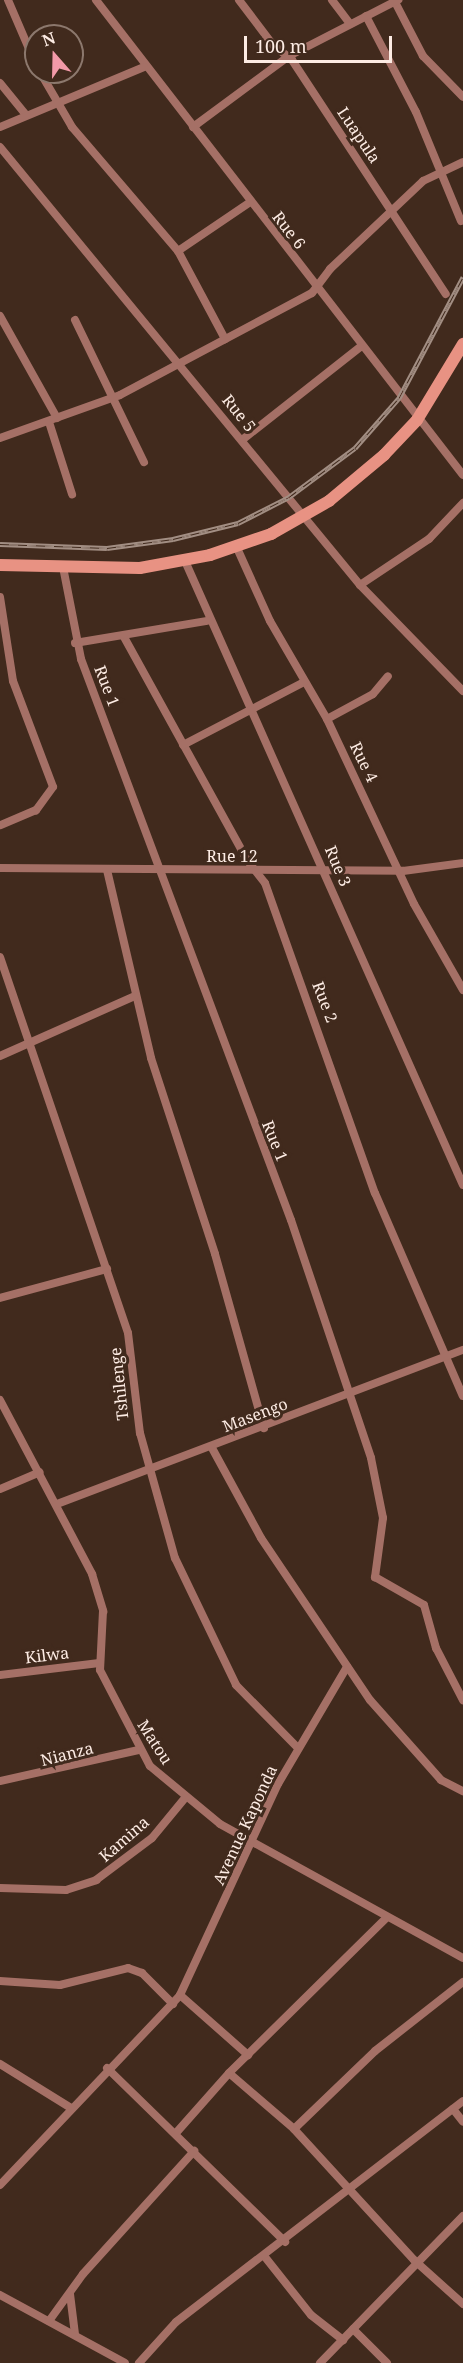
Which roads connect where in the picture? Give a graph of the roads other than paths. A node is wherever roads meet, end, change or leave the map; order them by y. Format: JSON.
{"nodes":[{"id":1,"x":8,"y":0,"type":"edge"},
{"id":2,"x":96,"y":0,"type":"edge"},
{"id":3,"x":239,"y":0,"type":"edge"},
{"id":4,"x":332,"y":0,"type":"edge"},
{"id":5,"x":396,"y":1,"type":"edge"},
{"id":6,"x":366,"y":16,"type":"junction"},
{"id":7,"x":350,"y":24,"type":"junction"},
{"id":8,"x":24,"y":37,"type":"edge"},
{"id":9,"x":289,"y":56,"type":"junction"},
{"id":10,"x":144,"y":67,"type":"junction"},
{"id":11,"x":0,"y":83,"type":"edge"},
{"id":12,"x":46,"y":84,"type":"edge"},
{"id":13,"x":463,"y":97,"type":"edge"},
{"id":14,"x":57,"y":105,"type":"junction"},
{"id":15,"x":26,"y":115,"type":"junction"},
{"id":16,"x":0,"y":126,"type":"edge"},
{"id":17,"x":193,"y":127,"type":"junction"},
{"id":18,"x":0,"y":147,"type":"edge"},
{"id":19,"x":463,"y":162,"type":"edge"},
{"id":20,"x":437,"y":170,"type":"junction"},
{"id":21,"x":249,"y":203,"type":"junction"},
{"id":22,"x":394,"y":211,"type":"junction"},
{"id":23,"x":460,"y":220,"type":"dead end"},
{"id":24,"x":178,"y":250,"type":"junction"},
{"id":25,"x":316,"y":286,"type":"junction"},
{"id":26,"x":446,"y":294,"type":"dead end"},
{"id":27,"x":0,"y":316,"type":"edge"},
{"id":28,"x":75,"y":320,"type":"dead end"},
{"id":29,"x":225,"y":339,"type":"junction"},
{"id":30,"x":463,"y":344,"type":"edge"},
{"id":31,"x":360,"y":347,"type":"junction"},
{"id":32,"x":180,"y":362,"type":"junction"},
{"id":33,"x":111,"y":397,"type":"junction"},
{"id":34,"x":53,"y":420,"type":"junction"},
{"id":35,"x":417,"y":420,"type":"junction"},
{"id":36,"x":0,"y":438,"type":"edge"},
{"id":37,"x":242,"y":440,"type":"junction"},
{"id":38,"x":144,"y":462,"type":"dead end"},
{"id":39,"x":463,"y":476,"type":"edge"},
{"id":40,"x":72,"y":494,"type":"dead end"},
{"id":41,"x":463,"y":503,"type":"edge"},
{"id":42,"x":303,"y":519,"type":"junction"},
{"id":43,"x":237,"y":548,"type":"junction"},
{"id":44,"x":185,"y":561,"type":"junction"},
{"id":45,"x":0,"y":565,"type":"edge"},
{"id":46,"x":63,"y":567,"type":"junction"},
{"id":47,"x":360,"y":585,"type":"junction"},
{"id":48,"x":0,"y":597,"type":"edge"},
{"id":49,"x":207,"y":621,"type":"junction"},
{"id":50,"x":124,"y":637,"type":"junction"},
{"id":51,"x":75,"y":642,"type":"junction"},
{"id":52,"x":388,"y":676,"type":"dead end"},
{"id":53,"x":304,"y":682,"type":"junction"},
{"id":54,"x":463,"y":691,"type":"edge"},
{"id":55,"x":249,"y":709,"type":"junction"},
{"id":56,"x":327,"y":719,"type":"junction"},
{"id":57,"x":183,"y":745,"type":"junction"},
{"id":58,"x":0,"y":825,"type":"edge"},
{"id":59,"x":463,"y":863,"type":"edge"},
{"id":60,"x":0,"y":868,"type":"edge"},
{"id":61,"x":324,"y":869,"type":"junction"},
{"id":62,"x":107,"y":870,"type":"junction"},
{"id":63,"x":160,"y":870,"type":"junction"},
{"id":64,"x":400,"y":870,"type":"junction"},
{"id":65,"x":256,"y":871,"type":"junction"},
{"id":66,"x":0,"y":957,"type":"edge"},
{"id":67,"x":463,"y":990,"type":"edge"},
{"id":68,"x":135,"y":996,"type":"junction"},
{"id":69,"x":28,"y":1043,"type":"junction"},
{"id":70,"x":0,"y":1056,"type":"edge"},
{"id":71,"x":463,"y":1185,"type":"edge"},
{"id":72,"x":107,"y":1269,"type":"junction"},
{"id":73,"x":0,"y":1298,"type":"edge"},
{"id":74,"x":463,"y":1350,"type":"edge"},
{"id":75,"x":446,"y":1356,"type":"junction"},
{"id":76,"x":349,"y":1396,"type":"junction"},
{"id":77,"x":463,"y":1396,"type":"edge"},
{"id":78,"x":0,"y":1400,"type":"edge"},
{"id":79,"x":264,"y":1428,"type":"junction"},
{"id":80,"x":212,"y":1448,"type":"junction"},
{"id":81,"x":148,"y":1470,"type":"junction"},
{"id":82,"x":40,"y":1472,"type":"junction"},
{"id":83,"x":0,"y":1488,"type":"edge"},
{"id":84,"x":57,"y":1504,"type":"junction"},
{"id":85,"x":99,"y":1663,"type":"junction"},
{"id":86,"x":346,"y":1667,"type":"junction"},
{"id":87,"x":0,"y":1675,"type":"edge"},
{"id":88,"x":463,"y":1700,"type":"edge"},
{"id":89,"x":298,"y":1748,"type":"junction"},
{"id":90,"x":139,"y":1750,"type":"junction"},
{"id":91,"x":0,"y":1781,"type":"edge"},
{"id":92,"x":463,"y":1791,"type":"edge"},
{"id":93,"x":185,"y":1798,"type":"junction"},
{"id":94,"x":253,"y":1842,"type":"junction"},
{"id":95,"x":0,"y":1888,"type":"edge"},
{"id":96,"x":386,"y":1918,"type":"junction"},
{"id":97,"x":463,"y":1958,"type":"edge"},
{"id":98,"x":0,"y":1981,"type":"edge"},
{"id":99,"x":463,"y":1982,"type":"edge"},
{"id":100,"x":180,"y":1995,"type":"junction"},
{"id":101,"x":173,"y":2004,"type":"junction"},
{"id":102,"x":248,"y":2055,"type":"junction"},
{"id":103,"x":0,"y":2064,"type":"edge"},
{"id":104,"x":107,"y":2068,"type":"junction"},
{"id":105,"x":229,"y":2073,"type":"junction"},
{"id":106,"x":463,"y":2101,"type":"edge"},
{"id":107,"x":71,"y":2108,"type":"junction"},
{"id":108,"x":453,"y":2109,"type":"junction"},
{"id":109,"x":463,"y":2122,"type":"edge"},
{"id":110,"x":294,"y":2129,"type":"junction"},
{"id":111,"x":177,"y":2133,"type":"junction"},
{"id":112,"x":194,"y":2151,"type":"junction"},
{"id":113,"x":0,"y":2185,"type":"edge"},
{"id":114,"x":352,"y":2191,"type":"junction"},
{"id":115,"x":463,"y":2216,"type":"edge"},
{"id":116,"x":285,"y":2242,"type":"junction"},
{"id":117,"x":265,"y":2257,"type":"junction"},
{"id":118,"x":414,"y":2260,"type":"junction"},
{"id":119,"x":70,"y":2291,"type":"junction"},
{"id":120,"x":0,"y":2295,"type":"edge"},
{"id":121,"x":463,"y":2304,"type":"edge"},
{"id":122,"x":49,"y":2321,"type":"junction"},
{"id":123,"x":353,"y":2329,"type":"junction"},
{"id":124,"x":75,"y":2334,"type":"junction"},
{"id":125,"x":343,"y":2340,"type":"junction"},
{"id":126,"x":108,"y":2359,"type":"edge"},
{"id":127,"x":125,"y":2363,"type":"edge"},
{"id":128,"x":139,"y":2363,"type":"edge"},
{"id":129,"x":320,"y":2363,"type":"edge"},
{"id":130,"x":387,"y":2363,"type":"edge"}],
"edges":[{"from":1,"to":8,"type":"street"},
{"from":2,"to":10,"type":"street","name":"Rue 6"},
{"from":3,"to":9,"type":"street","name":"Luapula"},
{"from":4,"to":7,"type":"street"},
{"from":5,"to":6,"type":"street"},
{"from":5,"to":13,"type":"street"},
{"from":6,"to":7,"type":"street"},
{"from":6,"to":20,"type":"street"},
{"from":7,"to":9,"type":"street"},
{"from":9,"to":17,"type":"street"},
{"from":9,"to":22,"type":"street","name":"Luapula"},
{"from":10,"to":14,"type":"street"},
{"from":10,"to":17,"type":"street","name":"Rue 6"},
{"from":11,"to":15,"type":"street"},
{"from":12,"to":14,"type":"street"},
{"from":14,"to":15,"type":"street"},
{"from":14,"to":24,"type":"street"},
{"from":15,"to":16,"type":"street"},
{"from":17,"to":21,"type":"street","name":"Rue 6"},
{"from":18,"to":32,"type":"street","name":"Rue 5"},
{"from":19,"to":20,"type":"street"},
{"from":20,"to":22,"type":"street"},
{"from":20,"to":23,"type":"street"},
{"from":21,"to":24,"type":"street"},
{"from":21,"to":25,"type":"street","name":"Rue 6"},
{"from":22,"to":25,"type":"street"},
{"from":22,"to":26,"type":"street","name":"Luapula"},
{"from":24,"to":29,"type":"street"},
{"from":25,"to":29,"type":"street"},
{"from":25,"to":31,"type":"street","name":"Rue 6"},
{"from":27,"to":34,"type":"street"},
{"from":28,"to":33,"type":"street"},
{"from":29,"to":32,"type":"street"},
{"from":30,"to":35,"type":"main road"},
{"from":31,"to":35,"type":"street","name":"Rue 6"},
{"from":31,"to":37,"type":"street"},
{"from":32,"to":33,"type":"street"},
{"from":32,"to":37,"type":"street","name":"Rue 5"},
{"from":33,"to":34,"type":"street"},
{"from":33,"to":38,"type":"street"},
{"from":34,"to":36,"type":"street"},
{"from":34,"to":40,"type":"street"},
{"from":35,"to":39,"type":"street","name":"Rue 6"},
{"from":35,"to":42,"type":"main road"},
{"from":37,"to":42,"type":"street","name":"Rue 5"},
{"from":41,"to":47,"type":"street"},
{"from":42,"to":43,"type":"main road"},
{"from":42,"to":47,"type":"street","name":"Rue 5"},
{"from":43,"to":44,"type":"main road"},
{"from":43,"to":53,"type":"street","name":"Rue 4"},
{"from":44,"to":46,"type":"main road"},
{"from":44,"to":49,"type":"street","name":"Rue 3"},
{"from":45,"to":46,"type":"main road"},
{"from":46,"to":51,"type":"street","name":"Rue 1"},
{"from":47,"to":54,"type":"street","name":"Rue 5"},
{"from":48,"to":58,"type":"street"},
{"from":49,"to":50,"type":"street"},
{"from":49,"to":55,"type":"street","name":"Rue 3"},
{"from":50,"to":51,"type":"street"},
{"from":50,"to":57,"type":"street","name":"Rue 2"},
{"from":51,"to":63,"type":"street","name":"Rue 1"},
{"from":52,"to":56,"type":"street"},
{"from":53,"to":55,"type":"street"},
{"from":53,"to":56,"type":"street","name":"Rue 4"},
{"from":55,"to":57,"type":"street"},
{"from":55,"to":61,"type":"street","name":"Rue 3"},
{"from":56,"to":64,"type":"street","name":"Rue 4"},
{"from":57,"to":65,"type":"street","name":"Rue 2"},
{"from":59,"to":64,"type":"street","name":"Rue 12"},
{"from":60,"to":62,"type":"street","name":"Rue 12"},
{"from":61,"to":64,"type":"street","name":"Rue 12"},
{"from":61,"to":65,"type":"street","name":"Rue 12"},
{"from":61,"to":71,"type":"street","name":"Rue 3"},
{"from":62,"to":63,"type":"street","name":"Rue 12"},
{"from":62,"to":68,"type":"street"},
{"from":63,"to":65,"type":"street","name":"Rue 12"},
{"from":63,"to":76,"type":"street","name":"Rue 1"},
{"from":64,"to":67,"type":"street","name":"Rue 4"},
{"from":65,"to":75,"type":"street","name":"Rue 2"},
{"from":66,"to":69,"type":"street","name":"Tshilenge"},
{"from":68,"to":69,"type":"street"},
{"from":68,"to":79,"type":"street"},
{"from":69,"to":70,"type":"street"},
{"from":69,"to":72,"type":"street","name":"Tshilenge"},
{"from":72,"to":73,"type":"street"},
{"from":72,"to":81,"type":"street","name":"Tshilenge"},
{"from":74,"to":75,"type":"street","name":"Masengo"},
{"from":75,"to":76,"type":"street","name":"Masengo"},
{"from":75,"to":77,"type":"street","name":"Rue 2"},
{"from":76,"to":79,"type":"street","name":"Masengo"},
{"from":76,"to":88,"type":"street","name":"Rue 1"},
{"from":78,"to":82,"type":"street","name":"Matou"},
{"from":79,"to":80,"type":"street","name":"Masengo"},
{"from":80,"to":81,"type":"street","name":"Masengo"},
{"from":80,"to":86,"type":"street"},
{"from":81,"to":84,"type":"street","name":"Masengo"},
{"from":81,"to":89,"type":"street","name":"Tshilenge"},
{"from":82,"to":83,"type":"street"},
{"from":82,"to":84,"type":"street","name":"Matou"},
{"from":84,"to":85,"type":"street","name":"Matou"},
{"from":85,"to":87,"type":"street","name":"Kilwa"},
{"from":85,"to":90,"type":"street","name":"Matou"},
{"from":86,"to":89,"type":"street","name":"Avenue Kaponda"},
{"from":86,"to":92,"type":"street"},
{"from":89,"to":94,"type":"street","name":"Avenue Kaponda"},
{"from":90,"to":91,"type":"street","name":"Nianza"},
{"from":90,"to":93,"type":"street","name":"Matou"},
{"from":93,"to":94,"type":"street","name":"Matou"},
{"from":93,"to":95,"type":"street","name":"Kamina"},
{"from":94,"to":96,"type":"street","name":"Matou"},
{"from":94,"to":100,"type":"street","name":"Avenue Kaponda"},
{"from":96,"to":97,"type":"street","name":"Matou"},
{"from":96,"to":102,"type":"street"},
{"from":98,"to":101,"type":"street"},
{"from":99,"to":110,"type":"street"},
{"from":100,"to":101,"type":"street","name":"Avenue Kaponda"},
{"from":100,"to":102,"type":"street"},
{"from":101,"to":104,"type":"street","name":"Avenue Kaponda"},
{"from":102,"to":105,"type":"street"},
{"from":103,"to":107,"type":"street"},
{"from":104,"to":107,"type":"street","name":"Avenue Kaponda"},
{"from":104,"to":111,"type":"street"},
{"from":105,"to":110,"type":"street"},
{"from":105,"to":111,"type":"street"},
{"from":106,"to":108,"type":"street"},
{"from":107,"to":113,"type":"street","name":"Avenue Kaponda"},
{"from":108,"to":109,"type":"street"},
{"from":108,"to":114,"type":"street"},
{"from":110,"to":114,"type":"street"},
{"from":111,"to":112,"type":"street"},
{"from":112,"to":116,"type":"street"},
{"from":112,"to":119,"type":"street"},
{"from":114,"to":116,"type":"street"},
{"from":114,"to":118,"type":"street"},
{"from":115,"to":118,"type":"street"},
{"from":116,"to":117,"type":"street"},
{"from":117,"to":125,"type":"street"},
{"from":117,"to":128,"type":"street"},
{"from":118,"to":121,"type":"street"},
{"from":118,"to":123,"type":"street"},
{"from":119,"to":122,"type":"street"},
{"from":119,"to":124,"type":"street"},
{"from":120,"to":122,"type":"street"},
{"from":122,"to":124,"type":"street"},
{"from":123,"to":125,"type":"street"},
{"from":123,"to":130,"type":"street"},
{"from":124,"to":126,"type":"street"},
{"from":125,"to":129,"type":"street"},
{"from":126,"to":127,"type":"street"}]}
